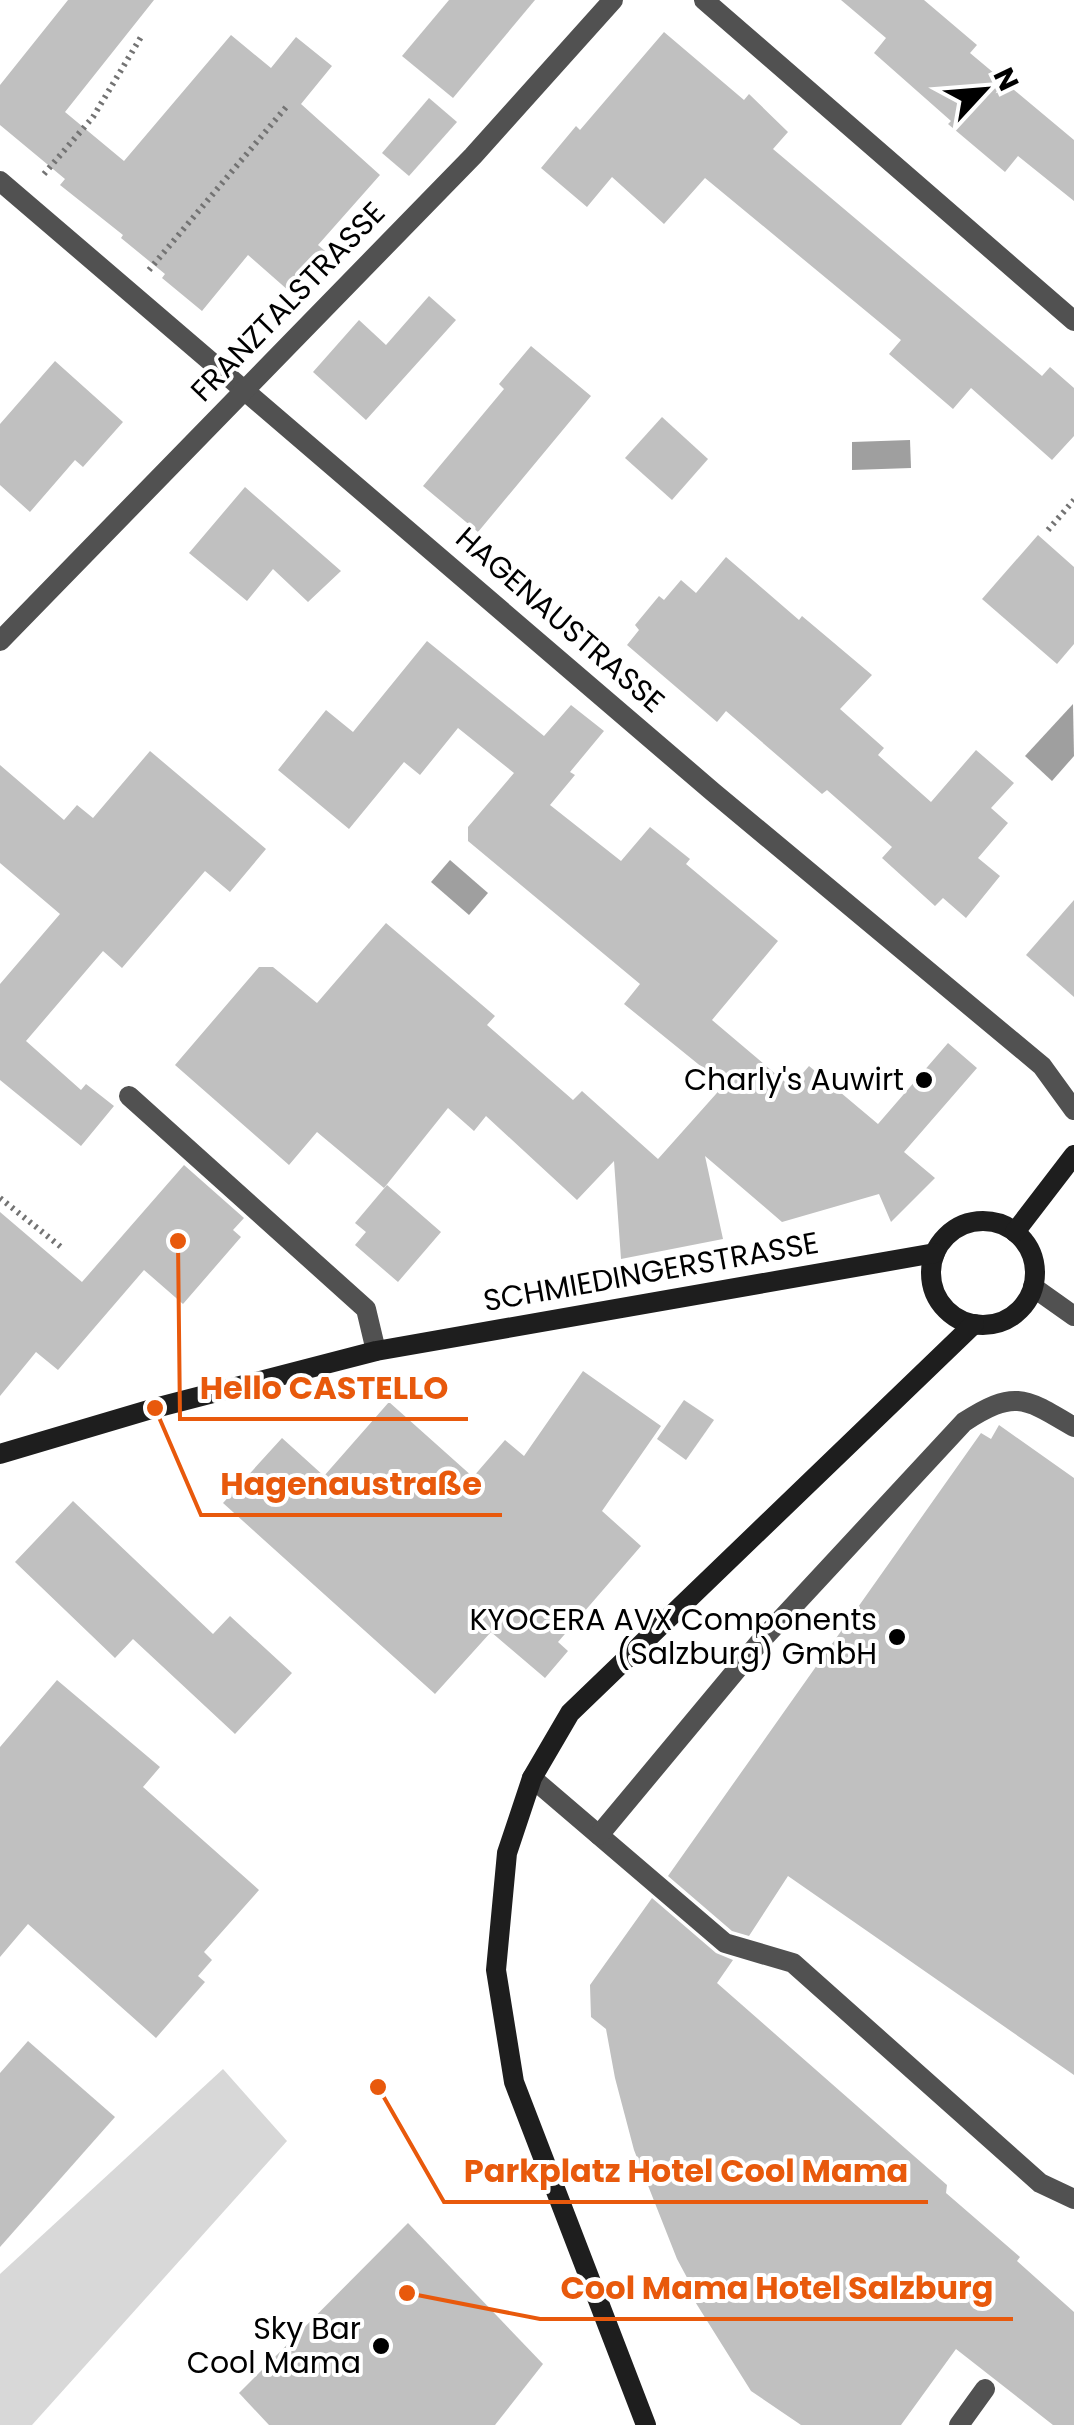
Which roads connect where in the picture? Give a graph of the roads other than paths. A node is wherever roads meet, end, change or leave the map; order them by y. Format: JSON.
{"nodes":[{"id":1,"x":613,"y":0,"type":"edge"},
{"id":2,"x":704,"y":0,"type":"edge"},
{"id":3,"x":0,"y":181,"type":"edge"},
{"id":4,"x":1074,"y":322,"type":"edge"},
{"id":5,"x":245,"y":390,"type":"junction"},
{"id":6,"x":0,"y":641,"type":"edge"},
{"id":7,"x":130,"y":1096,"type":"dead end"},
{"id":8,"x":1074,"y":1110,"type":"edge"},
{"id":9,"x":1074,"y":1155,"type":"edge"},
{"id":10,"x":1015,"y":1232,"type":"junction"},
{"id":11,"x":936,"y":1252,"type":"junction"},
{"id":12,"x":1033,"y":1287,"type":"junction"},
{"id":13,"x":1074,"y":1316,"type":"edge"},
{"id":14,"x":974,"y":1324,"type":"junction"},
{"id":15,"x":376,"y":1350,"type":"junction"},
{"id":16,"x":1074,"y":1427,"type":"edge"},
{"id":17,"x":0,"y":1454,"type":"edge"},
{"id":18,"x":532,"y":1778,"type":"junction"},
{"id":19,"x":599,"y":1835,"type":"junction"},
{"id":20,"x":1074,"y":2199,"type":"edge"},
{"id":21,"x":985,"y":2389,"type":"dead end"},
{"id":22,"x":646,"y":2425,"type":"edge"},
{"id":23,"x":959,"y":2425,"type":"edge"}],
"edges":[{"from":1,"to":5,"type":"street","name":"FRANZTALSTRASSE"},
{"from":2,"to":4,"type":"street"},
{"from":3,"to":5,"type":"street","name":"HAGENAUSTRASSE"},
{"from":5,"to":6,"type":"street","name":"FRANZTALSTRASSE"},
{"from":5,"to":8,"type":"street","name":"HAGENAUSTRASSE"},
{"from":7,"to":15,"type":"street"},
{"from":9,"to":10,"type":"street"},
{"from":10,"to":11,"type":"street"},
{"from":10,"to":12,"type":"street"},
{"from":11,"to":14,"type":"street"},
{"from":11,"to":15,"type":"street","name":"SCHMIEDINGERSTRASSE"},
{"from":12,"to":13,"type":"street"},
{"from":12,"to":14,"type":"street"},
{"from":14,"to":18,"type":"street"},
{"from":15,"to":17,"type":"street","name":"SCHMIEDINGERSTRASSE"},
{"from":16,"to":19,"type":"street"},
{"from":18,"to":19,"type":"street"},
{"from":18,"to":22,"type":"street"},
{"from":19,"to":20,"type":"street"},
{"from":21,"to":23,"type":"street"}]}
